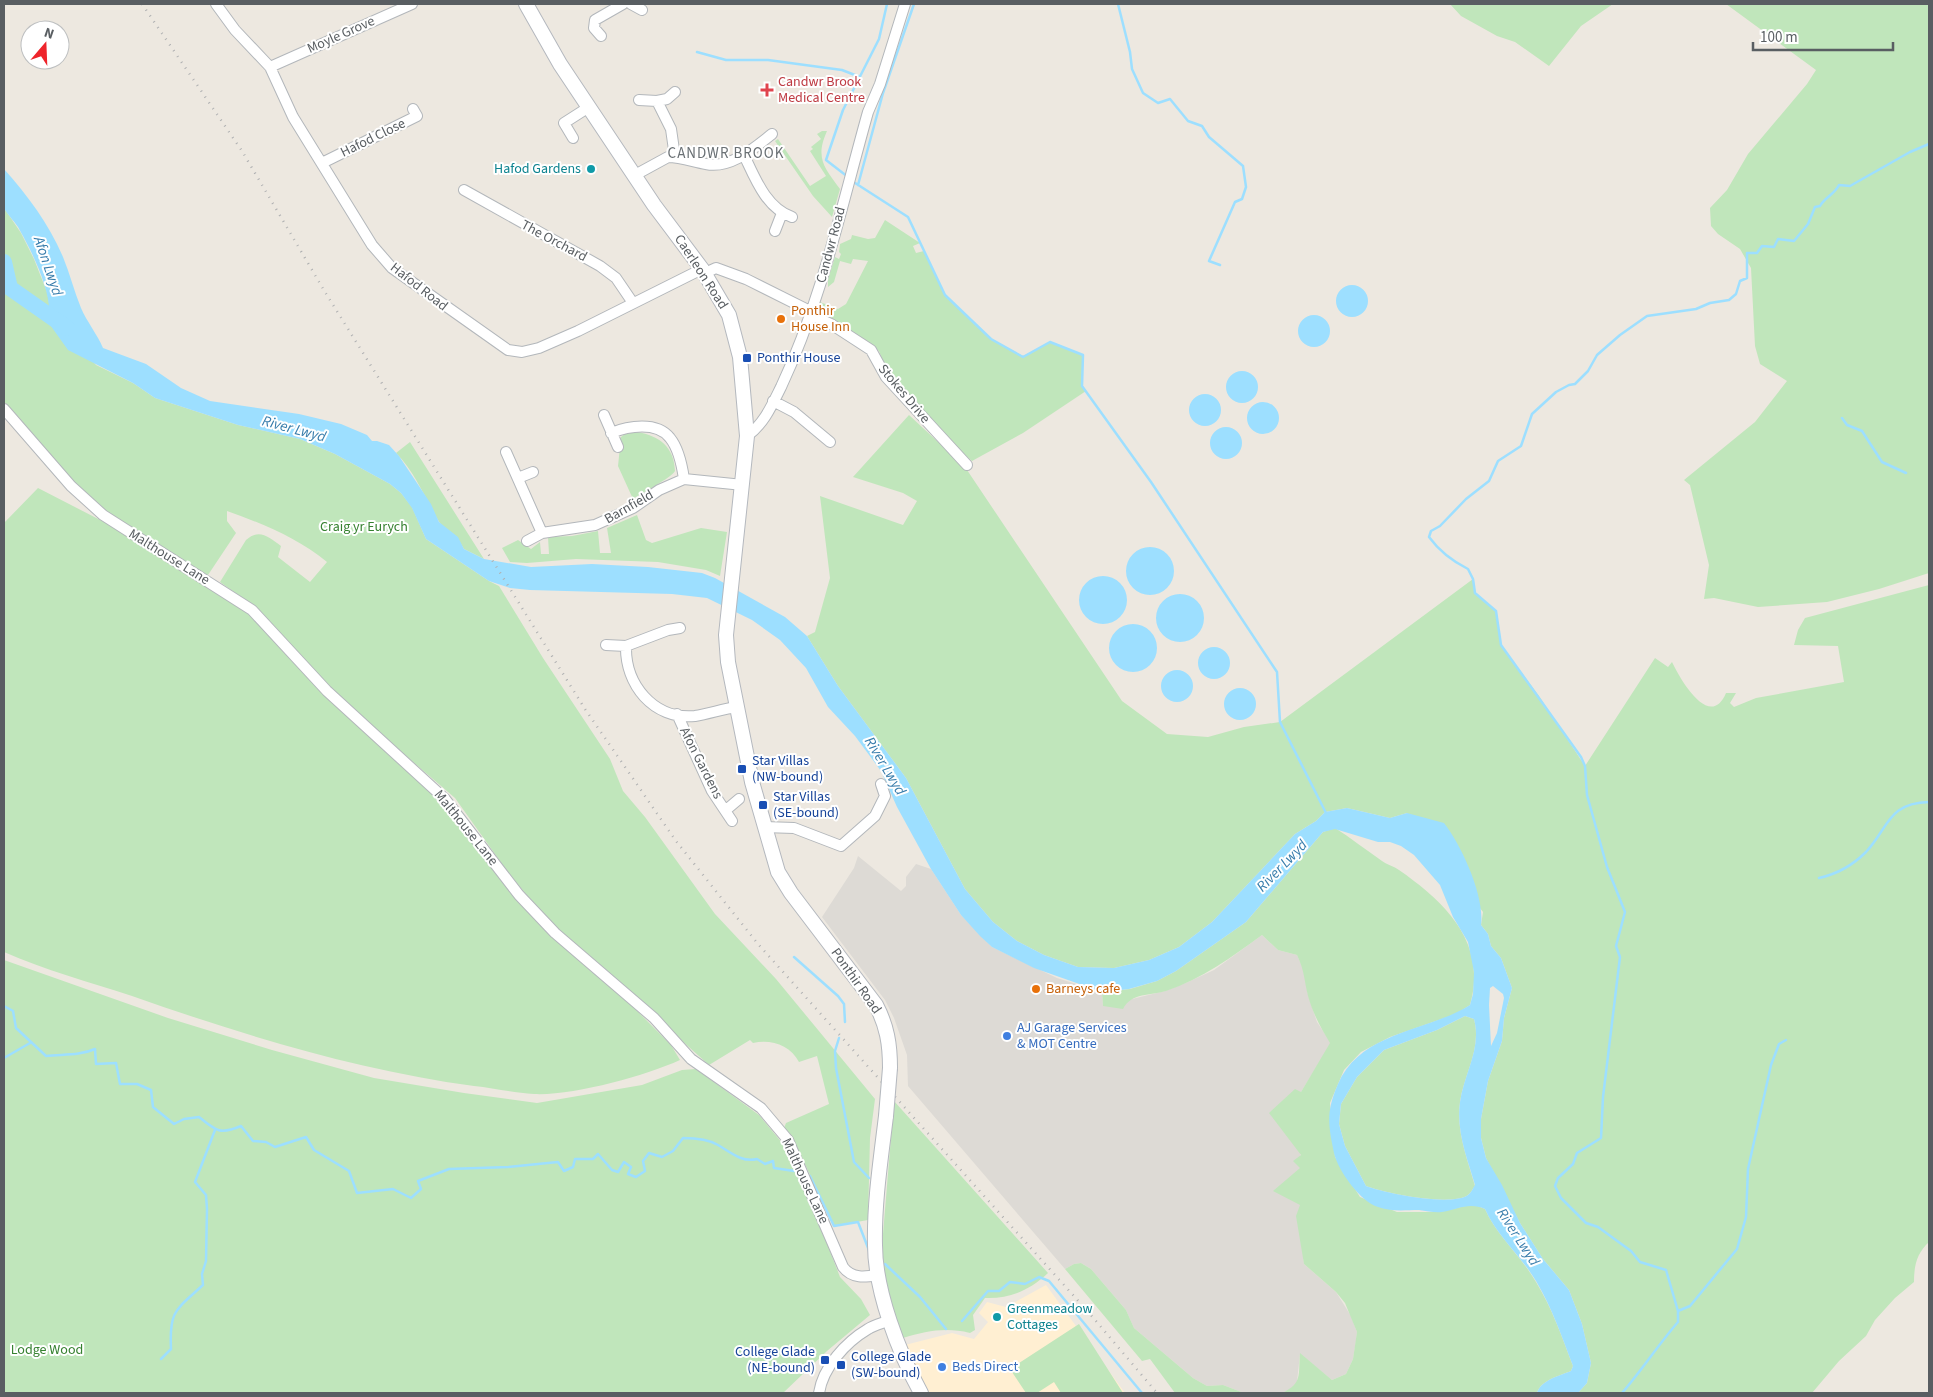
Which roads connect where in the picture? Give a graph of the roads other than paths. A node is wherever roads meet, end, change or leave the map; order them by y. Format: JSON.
{"nodes":[{"id":1,"x":216,"y":4,"type":"edge"},
{"id":2,"x":412,"y":4,"type":"edge"},
{"id":3,"x":526,"y":4,"type":"edge"},
{"id":4,"x":623,"y":4,"type":"edge"},
{"id":5,"x":631,"y":4,"type":"edge"},
{"id":6,"x":905,"y":4,"type":"edge"},
{"id":7,"x":642,"y":10,"type":"dead end"},
{"id":8,"x":601,"y":36,"type":"dead end"},
{"id":9,"x":270,"y":67,"type":"junction"},
{"id":10,"x":675,"y":92,"type":"dead end"},
{"id":11,"x":639,"y":100,"type":"dead end"},
{"id":12,"x":657,"y":101,"type":"junction"},
{"id":13,"x":589,"y":107,"type":"junction"},
{"id":14,"x":413,"y":109,"type":"dead end"},
{"id":15,"x":772,"y":134,"type":"dead end"},
{"id":16,"x":573,"y":138,"type":"dead end"},
{"id":17,"x":744,"y":155,"type":"junction"},
{"id":18,"x":675,"y":157,"type":"junction"},
{"id":19,"x":322,"y":163,"type":"junction"},
{"id":20,"x":635,"y":175,"type":"junction"},
{"id":21,"x":464,"y":190,"type":"dead end"},
{"id":22,"x":775,"y":231,"type":"dead end"},
{"id":23,"x":703,"y":271,"type":"junction"},
{"id":24,"x":633,"y":303,"type":"junction"},
{"id":25,"x":812,"y":313,"type":"junction"},
{"id":26,"x":774,"y":401,"type":"junction"},
{"id":27,"x":4,"y":408,"type":"edge"},
{"id":28,"x":604,"y":415,"type":"dead end"},
{"id":29,"x":612,"y":433,"type":"junction"},
{"id":30,"x":747,"y":436,"type":"junction"},
{"id":31,"x":830,"y":442,"type":"dead end"},
{"id":32,"x":618,"y":446,"type":"dead end"},
{"id":33,"x":506,"y":452,"type":"dead end"},
{"id":34,"x":967,"y":465,"type":"dead end"},
{"id":35,"x":533,"y":472,"type":"dead end"},
{"id":36,"x":518,"y":478,"type":"junction"},
{"id":37,"x":684,"y":479,"type":"junction"},
{"id":38,"x":743,"y":485,"type":"junction"},
{"id":39,"x":542,"y":533,"type":"junction"},
{"id":40,"x":527,"y":541,"type":"dead end"},
{"id":41,"x":729,"y":611,"type":"joint"},
{"id":42,"x":665,"y":619,"type":"dead end"},
{"id":43,"x":680,"y":628,"type":"dead end"},
{"id":44,"x":666,"y":631,"type":"junction"},
{"id":45,"x":606,"y":645,"type":"dead end"},
{"id":46,"x":626,"y":646,"type":"junction"},
{"id":47,"x":736,"y":707,"type":"junction"},
{"id":48,"x":677,"y":714,"type":"junction"},
{"id":49,"x":881,"y":784,"type":"dead end"},
{"id":50,"x":739,"y":799,"type":"dead end"},
{"id":51,"x":726,"y":810,"type":"junction"},
{"id":52,"x":732,"y":821,"type":"dead end"},
{"id":53,"x":764,"y":827,"type":"junction"},
{"id":54,"x":878,"y":1275,"type":"junction"},
{"id":55,"x":890,"y":1320,"type":"junction"},
{"id":56,"x":818,"y":1393,"type":"edge"},
{"id":57,"x":920,"y":1393,"type":"edge"}],
"edges":[{"from":1,"to":9,"type":"street","name":"Hafod Road"},
{"from":2,"to":9,"type":"street","name":"Moyle Grove"},
{"from":3,"to":13,"type":"main road","name":"Caerleon Road"},
{"from":4,"to":8,"type":"street"},
{"from":5,"to":7,"type":"street"},
{"from":6,"to":25,"type":"street","name":"Candwr Road"},
{"from":9,"to":19,"type":"street","name":"Hafod Road"},
{"from":10,"to":12,"type":"street"},
{"from":11,"to":12,"type":"street"},
{"from":12,"to":18,"type":"street"},
{"from":13,"to":16,"type":"street"},
{"from":13,"to":20,"type":"main road","name":"Caerleon Road"},
{"from":14,"to":19,"type":"street","name":"Hafod Close"},
{"from":15,"to":17,"type":"street"},
{"from":17,"to":18,"type":"street"},
{"from":17,"to":22,"type":"street"},
{"from":18,"to":20,"type":"street"},
{"from":19,"to":24,"type":"street","name":"Hafod Road"},
{"from":20,"to":23,"type":"main road","name":"Caerleon Road"},
{"from":21,"to":24,"type":"street","name":"The Orchard"},
{"from":23,"to":24,"type":"street","name":"Hafod Road"},
{"from":23,"to":25,"type":"street","name":"Stokes Drive"},
{"from":23,"to":30,"type":"main road","name":"Caerleon Road"},
{"from":25,"to":26,"type":"street","name":"Candwr Road"},
{"from":25,"to":34,"type":"street","name":"Stokes Drive"},
{"from":26,"to":30,"type":"street","name":"Candwr Road"},
{"from":26,"to":31,"type":"street"},
{"from":27,"to":54,"type":"street","name":"Malthouse Lane"},
{"from":28,"to":29,"type":"street"},
{"from":29,"to":32,"type":"street"},
{"from":29,"to":37,"type":"street"},
{"from":30,"to":38,"type":"main road","name":"Caerleon Road"},
{"from":33,"to":36,"type":"street"},
{"from":35,"to":36,"type":"street"},
{"from":36,"to":39,"type":"street"},
{"from":37,"to":38,"type":"street","name":"Barnfield"},
{"from":37,"to":39,"type":"street","name":"Barnfield"},
{"from":38,"to":41,"type":"main road","name":"Caerleon Road"},
{"from":39,"to":40,"type":"street","name":"Barnfield"},
{"from":41,"to":47,"type":"main road","name":"Ponthir Road"},
{"from":42,"to":44,"type":"street"},
{"from":43,"to":44,"type":"street"},
{"from":44,"to":46,"type":"street"},
{"from":45,"to":46,"type":"street"},
{"from":46,"to":48,"type":"street","name":"Afon Gardens"},
{"from":47,"to":48,"type":"street","name":"Afon Gardens"},
{"from":47,"to":53,"type":"main road","name":"Ponthir Road"},
{"from":48,"to":51,"type":"street","name":"Afon Gardens"},
{"from":49,"to":53,"type":"street"},
{"from":50,"to":51,"type":"street","name":"Afon Gardens"},
{"from":51,"to":52,"type":"street","name":"Afon Gardens"},
{"from":53,"to":54,"type":"main road","name":"Ponthir Road","bridge":true},
{"from":54,"to":55,"type":"main road","name":"Ponthir Road"},
{"from":55,"to":56,"type":"street"},
{"from":55,"to":57,"type":"main road","name":"Ponthir Road"}]}
